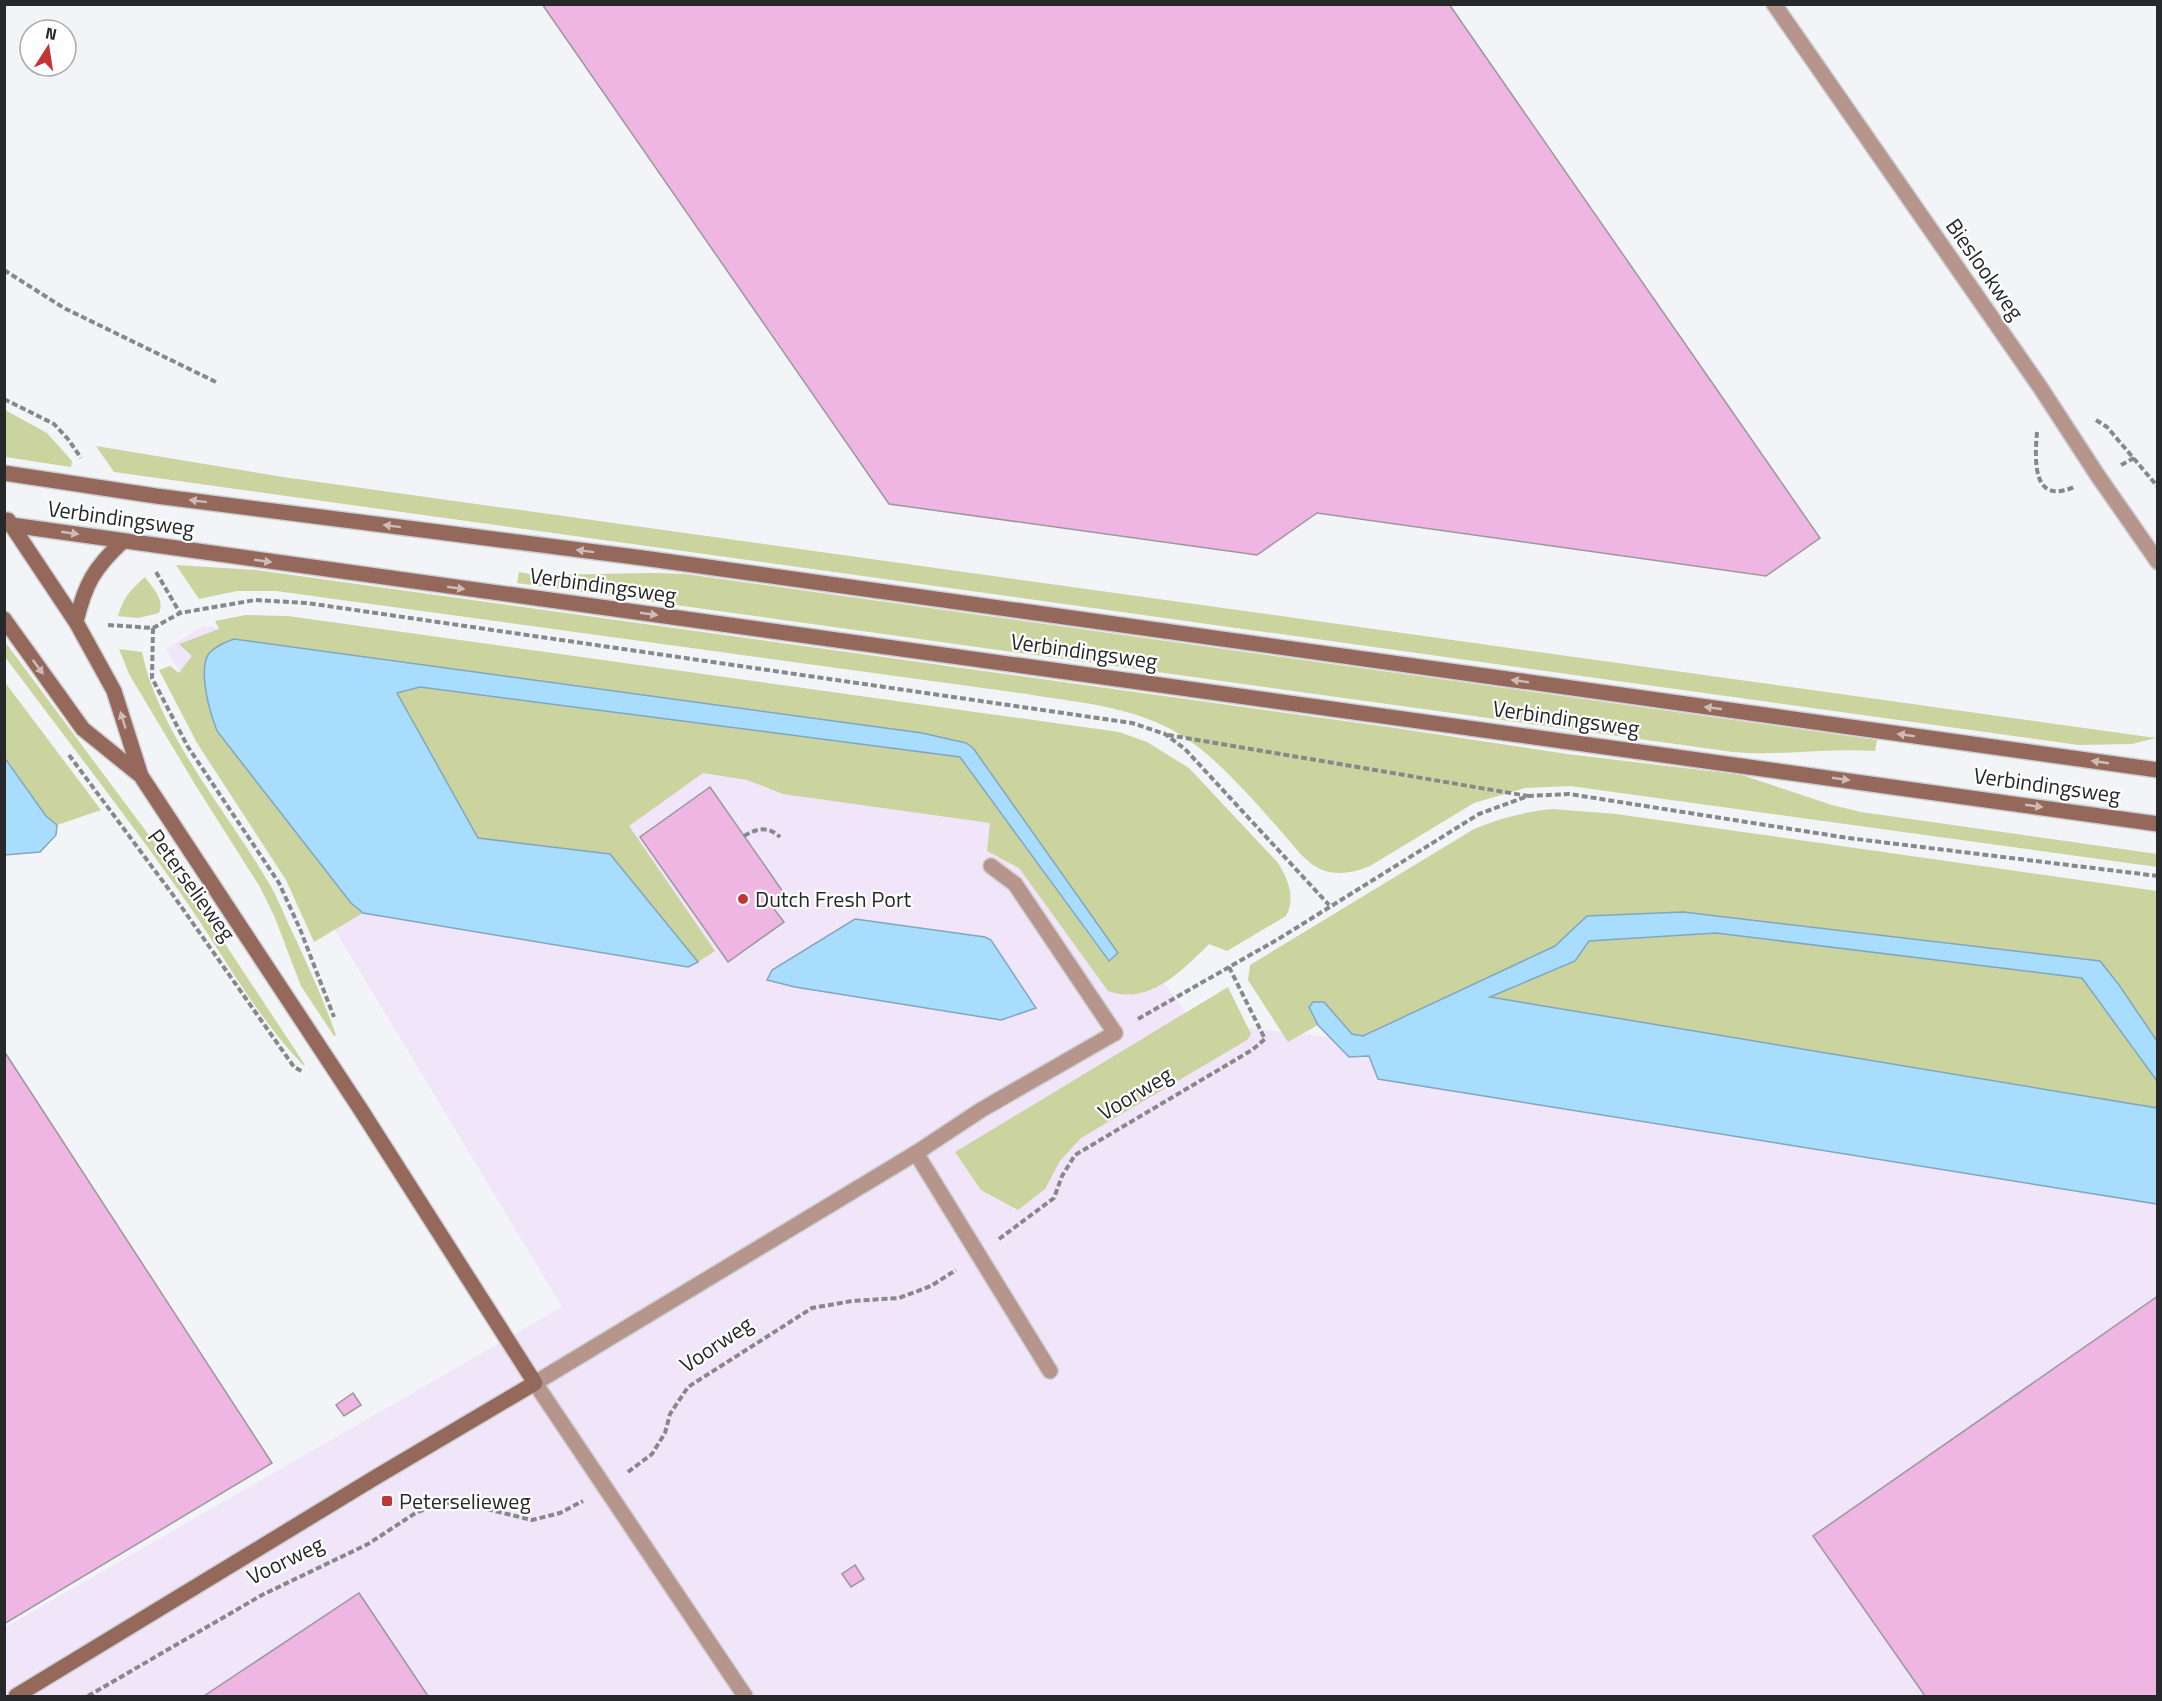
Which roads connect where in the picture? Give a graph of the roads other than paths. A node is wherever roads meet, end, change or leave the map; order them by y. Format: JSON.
{"nodes":[{"id":1,"x":1774,"y":4,"type":"edge"},
{"id":2,"x":4,"y":473,"type":"edge"},
{"id":3,"x":7,"y":521,"type":"edge"},
{"id":4,"x":123,"y":541,"type":"junction"},
{"id":5,"x":2157,"y":562,"type":"edge"},
{"id":6,"x":4,"y":619,"type":"edge"},
{"id":7,"x":76,"y":622,"type":"junction"},
{"id":8,"x":2157,"y":770,"type":"edge"},
{"id":9,"x":141,"y":776,"type":"junction"},
{"id":10,"x":2157,"y":824,"type":"edge"},
{"id":11,"x":991,"y":866,"type":"dead end"},
{"id":12,"x":916,"y":1153,"type":"junction"},
{"id":13,"x":1050,"y":1371,"type":"dead end"},
{"id":14,"x":535,"y":1383,"type":"junction"},
{"id":15,"x":16,"y":1696,"type":"edge"},
{"id":16,"x":745,"y":1696,"type":"edge"}],
"edges":[{"from":1,"to":5,"type":"street","name":"Bieslookweg"},
{"from":8,"to":2,"type":"street","name":"Verbindingsweg","one_way":true},
{"from":3,"to":4,"type":"street","name":"Verbindingsweg","one_way":true},
{"from":3,"to":7,"type":"street","name":"Peterselieweg"},
{"from":4,"to":7,"type":"street"},
{"from":4,"to":10,"type":"street","name":"Verbindingsweg","one_way":true},
{"from":6,"to":9,"type":"street","name":"Peterselieweg","one_way":true},
{"from":9,"to":7,"type":"street","name":"Peterselieweg","one_way":true},
{"from":9,"to":14,"type":"street","name":"Peterselieweg"},
{"from":11,"to":12,"type":"street","name":"Voorweg"},
{"from":12,"to":13,"type":"street"},
{"from":12,"to":14,"type":"street","name":"Voorweg"},
{"from":14,"to":15,"type":"street","name":"Voorweg"},
{"from":14,"to":16,"type":"street","name":"Peterselieweg"}]}
